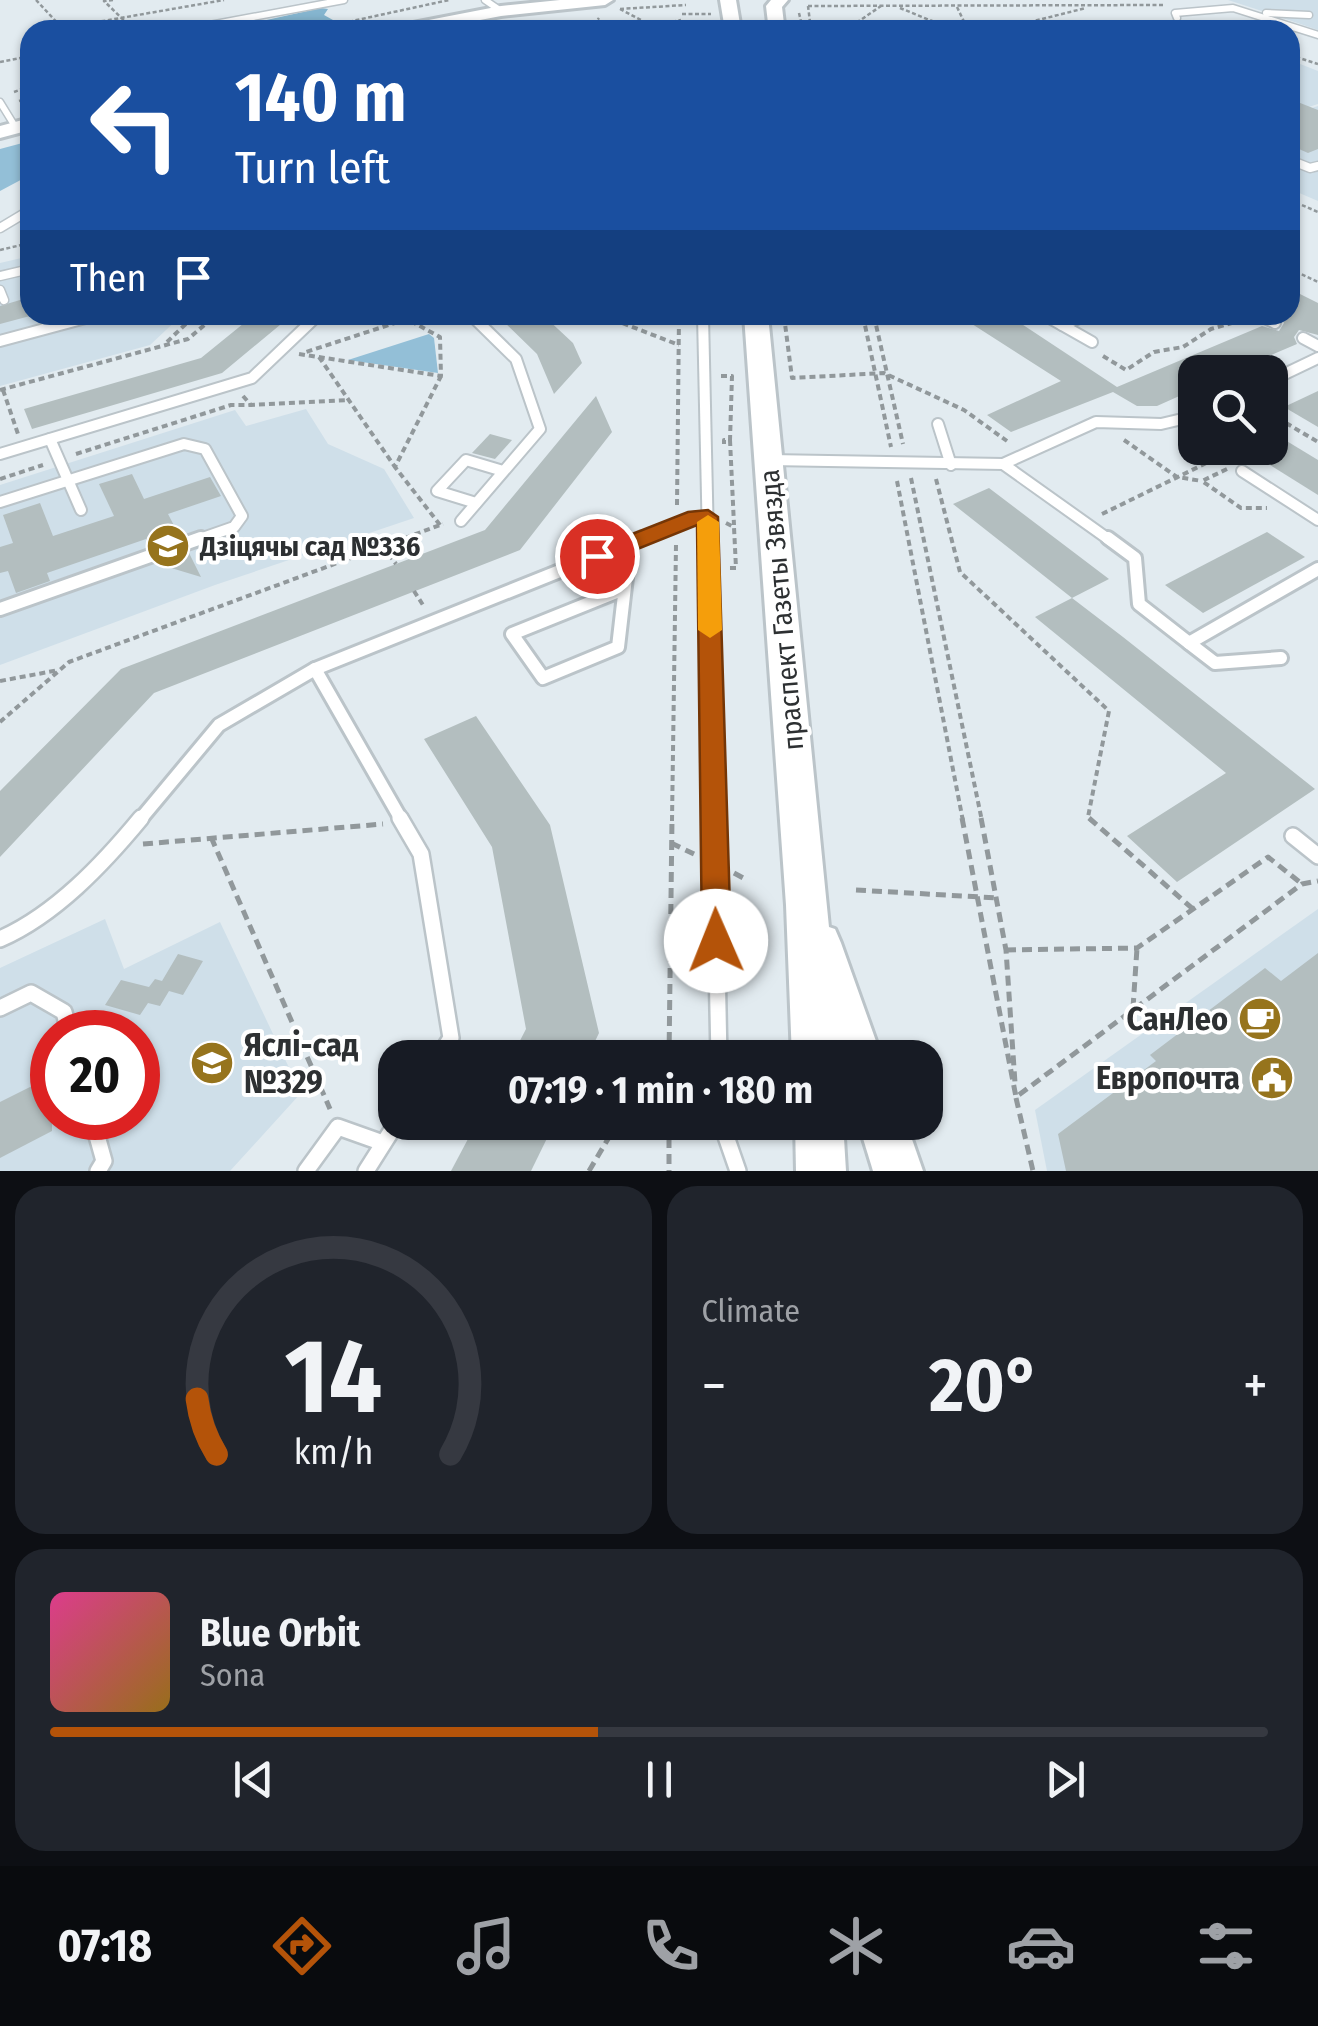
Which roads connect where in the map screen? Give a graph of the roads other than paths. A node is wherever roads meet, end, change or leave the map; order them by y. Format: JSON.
{"nodes":[{"id":1,"x":344,"y":0,"type":"edge"},
{"id":2,"x":485,"y":0,"type":"edge"},
{"id":3,"x":1227,"y":0,"type":"edge"},
{"id":4,"x":335,"y":1,"type":"edge"},
{"id":5,"x":610,"y":7,"type":"edge"},
{"id":6,"x":1233,"y":8,"type":"junction"},
{"id":7,"x":501,"y":11,"type":"junction"},
{"id":8,"x":1252,"y":12,"type":"junction"},
{"id":9,"x":1310,"y":14,"type":"dead end"},
{"id":10,"x":235,"y":20,"type":"edge"},
{"id":11,"x":450,"y":20,"type":"edge"},
{"id":12,"x":1177,"y":20,"type":"edge"},
{"id":13,"x":1274,"y":20,"type":"edge"},
{"id":14,"x":3,"y":99,"type":"edge"},
{"id":15,"x":15,"y":128,"type":"edge"},
{"id":16,"x":60,"y":325,"type":"edge"},
{"id":17,"x":308,"y":325,"type":"edge"},
{"id":18,"x":481,"y":325,"type":"edge"},
{"id":19,"x":703,"y":325,"type":"edge"},
{"id":20,"x":757,"y":325,"type":"edge"},
{"id":21,"x":1062,"y":325,"type":"edge"},
{"id":22,"x":1303,"y":338,"type":"dead end"},
{"id":23,"x":0,"y":341,"type":"edge"},
{"id":24,"x":1318,"y":346,"type":"edge"},
{"id":25,"x":1094,"y":347,"type":"road end"},
{"id":26,"x":1318,"y":358,"type":"edge"},
{"id":27,"x":1288,"y":372,"type":"edge"},
{"id":28,"x":1178,"y":420,"type":"edge"},
{"id":29,"x":938,"y":424,"type":"dead end"},
{"id":30,"x":50,"y":438,"type":"junction"},
{"id":31,"x":0,"y":454,"type":"edge"},
{"id":32,"x":768,"y":460,"type":"junction"},
{"id":33,"x":1002,"y":464,"type":"junction"},
{"id":34,"x":951,"y":465,"type":"junction"},
{"id":35,"x":504,"y":471,"type":"junction"},
{"id":36,"x":1242,"y":471,"type":"dead end"},
{"id":37,"x":68,"y":479,"type":"junction"},
{"id":38,"x":0,"y":502,"type":"edge"},
{"id":39,"x":476,"y":503,"type":"junction"},
{"id":40,"x":81,"y":510,"type":"dead end"},
{"id":41,"x":708,"y":517,"type":"junction"},
{"id":42,"x":463,"y":518,"type":"road end"},
{"id":43,"x":1318,"y":520,"type":"edge"},
{"id":44,"x":630,"y":544,"type":"junction"},
{"id":45,"x":1318,"y":569,"type":"edge"},
{"id":46,"x":624,"y":589,"type":"junction"},
{"id":47,"x":0,"y":608,"type":"edge"},
{"id":48,"x":1189,"y":642,"type":"junction"},
{"id":49,"x":1280,"y":658,"type":"dead end"},
{"id":50,"x":315,"y":669,"type":"junction"},
{"id":51,"x":1293,"y":836,"type":"dead end"},
{"id":52,"x":1318,"y":856,"type":"edge"},
{"id":53,"x":807,"y":905,"type":"junction"},
{"id":54,"x":0,"y":939,"type":"edge"},
{"id":55,"x":0,"y":1008,"type":"edge"},
{"id":56,"x":61,"y":1010,"type":"edge"},
{"id":57,"x":450,"y":1040,"type":"edge"},
{"id":58,"x":719,"y":1040,"type":"edge"},
{"id":59,"x":814,"y":1040,"type":"edge"},
{"id":60,"x":854,"y":1040,"type":"edge"},
{"id":61,"x":98,"y":1140,"type":"edge"},
{"id":62,"x":386,"y":1140,"type":"edge"},
{"id":63,"x":727,"y":1140,"type":"edge"},
{"id":64,"x":820,"y":1140,"type":"edge"},
{"id":65,"x":888,"y":1140,"type":"edge"},
{"id":66,"x":383,"y":1144,"type":"junction"},
{"id":67,"x":98,"y":1171,"type":"edge"},
{"id":68,"x":306,"y":1171,"type":"edge"},
{"id":69,"x":366,"y":1171,"type":"edge"},
{"id":70,"x":738,"y":1171,"type":"edge"},
{"id":71,"x":821,"y":1171,"type":"edge"},
{"id":72,"x":898,"y":1171,"type":"edge"}],
"edges":[{"from":1,"to":4,"type":"lane"},
{"from":2,"to":7,"type":"lane"},
{"from":3,"to":6,"type":"lane"},
{"from":4,"to":10,"type":"lane"},
{"from":5,"to":7,"type":"main road"},
{"from":6,"to":8,"type":"lane"},
{"from":6,"to":12,"type":"lane"},
{"from":7,"to":11,"type":"main road"},
{"from":8,"to":9,"type":"lane"},
{"from":8,"to":13,"type":"lane"},
{"from":14,"to":15,"type":"lane"},
{"from":16,"to":23,"type":"lane"},
{"from":17,"to":30,"type":"lane"},
{"from":18,"to":35,"type":"lane"},
{"from":19,"to":41,"type":"lane"},
{"from":20,"to":32,"type":"main road","name":"праспект Газеты Звязда"},
{"from":21,"to":25,"type":"lane"},
{"from":22,"to":24,"type":"lane"},
{"from":26,"to":27,"type":"lane"},
{"from":28,"to":33,"type":"lane"},
{"from":29,"to":34,"type":"lane"},
{"from":30,"to":31,"type":"lane"},
{"from":30,"to":37,"type":"lane"},
{"from":32,"to":34,"type":"lane"},
{"from":32,"to":53,"type":"main road","name":"праспект Газеты Звязда"},
{"from":33,"to":34,"type":"lane"},
{"from":33,"to":48,"type":"lane"},
{"from":35,"to":39,"type":"lane"},
{"from":35,"to":39,"type":"lane"},
{"from":36,"to":43,"type":"lane"},
{"from":37,"to":38,"type":"lane"},
{"from":37,"to":40,"type":"lane"},
{"from":37,"to":47,"type":"lane"},
{"from":39,"to":42,"type":"lane"},
{"from":41,"to":44,"type":"lane"},
{"from":41,"to":58,"type":"lane"},
{"from":44,"to":46,"type":"lane"},
{"from":44,"to":50,"type":"lane"},
{"from":45,"to":48,"type":"lane"},
{"from":46,"to":46,"type":"lane"},
{"from":48,"to":49,"type":"lane"},
{"from":50,"to":54,"type":"lane"},
{"from":50,"to":57,"type":"lane"},
{"from":51,"to":52,"type":"lane"},
{"from":53,"to":59,"type":"main road","name":"праспект Газеты Звязда"},
{"from":53,"to":60,"type":"main road","name":"праспект Газеты Звязда"},
{"from":55,"to":56,"type":"lane"},
{"from":61,"to":67,"type":"lane"},
{"from":62,"to":66,"type":"lane"},
{"from":63,"to":70,"type":"lane"},
{"from":64,"to":71,"type":"main road"},
{"from":65,"to":72,"type":"main road"},
{"from":66,"to":68,"type":"lane"},
{"from":66,"to":69,"type":"lane"}]}
